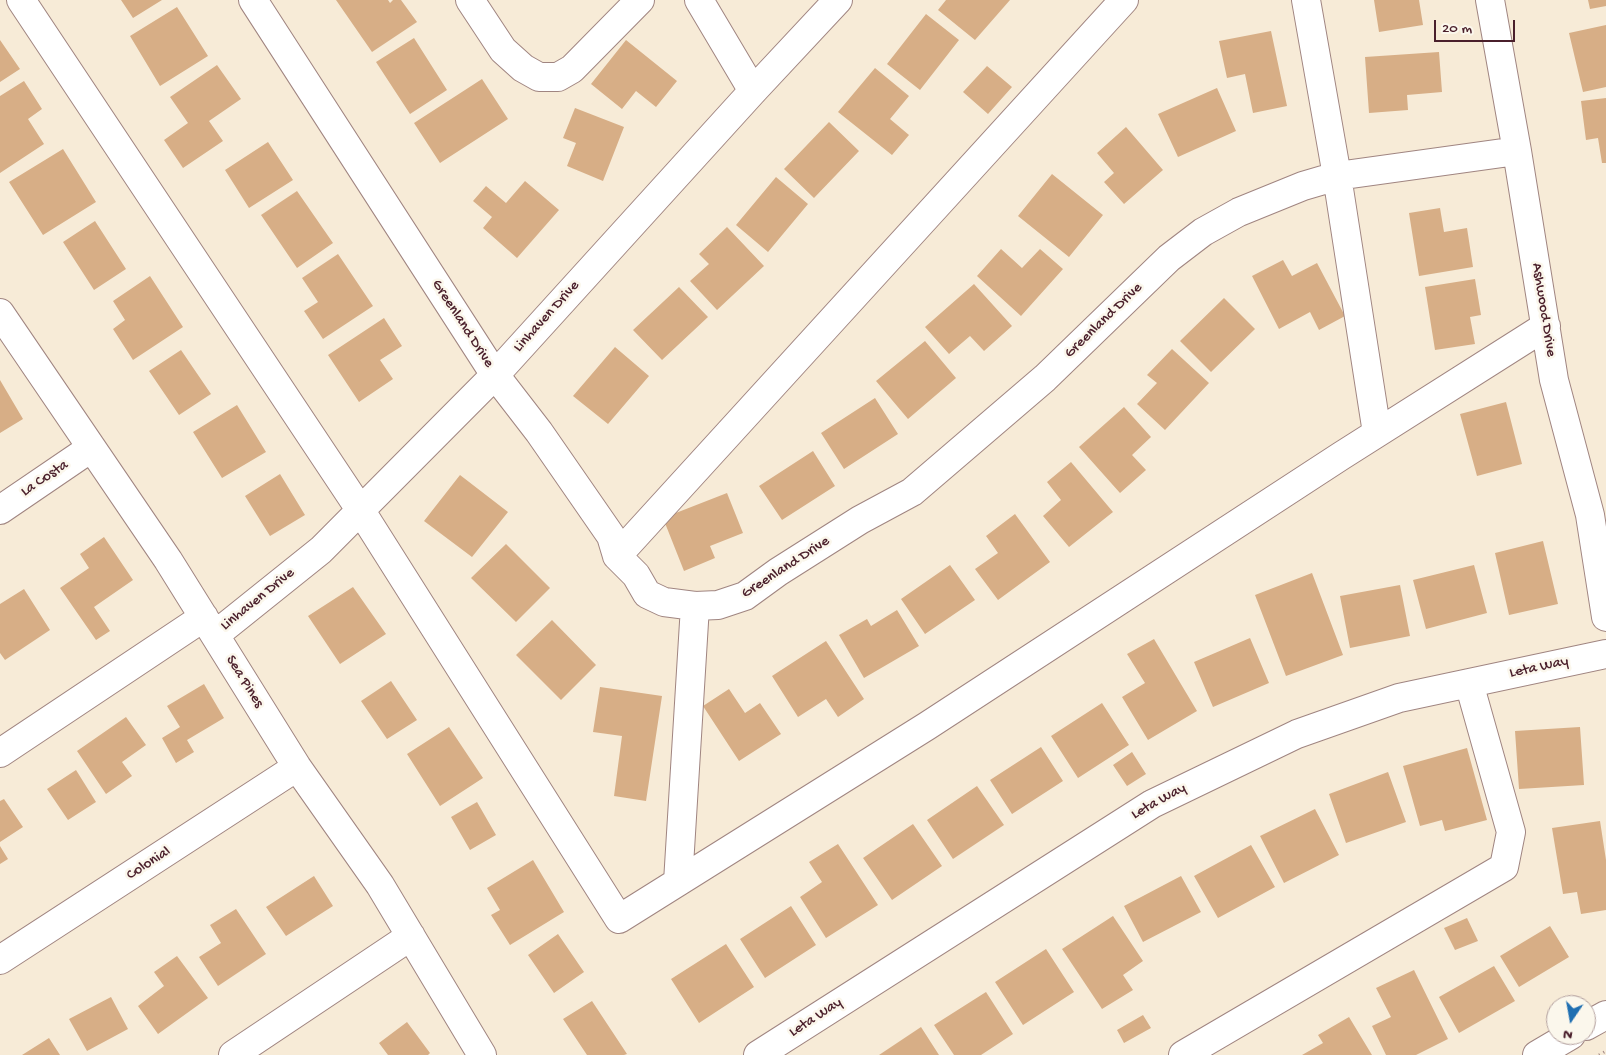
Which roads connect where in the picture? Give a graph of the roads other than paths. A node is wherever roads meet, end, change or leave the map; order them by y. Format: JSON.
{"nodes":[{"id":1,"x":22,"y":0,"type":"edge"},
{"id":2,"x":253,"y":0,"type":"edge"},
{"id":3,"x":470,"y":0,"type":"edge"},
{"id":4,"x":640,"y":0,"type":"edge"},
{"id":5,"x":699,"y":0,"type":"edge"},
{"id":6,"x":838,"y":0,"type":"edge"},
{"id":7,"x":1124,"y":0,"type":"edge"},
{"id":8,"x":1306,"y":0,"type":"edge"},
{"id":9,"x":1490,"y":0,"type":"edge"},
{"id":10,"x":753,"y":91,"type":"junction"},
{"id":11,"x":1517,"y":151,"type":"junction"},
{"id":12,"x":1337,"y":176,"type":"junction"},
{"id":13,"x":0,"y":313,"type":"edge"},
{"id":14,"x":1546,"y":326,"type":"junction"},
{"id":15,"x":495,"y":375,"type":"junction"},
{"id":16,"x":1377,"y":433,"type":"junction"},
{"id":17,"x":91,"y":448,"type":"junction"},
{"id":18,"x":0,"y":510,"type":"edge"},
{"id":19,"x":361,"y":511,"type":"junction"},
{"id":20,"x":617,"y":556,"type":"junction"},
{"id":21,"x":695,"y":606,"type":"junction"},
{"id":22,"x":1606,"y":617,"type":"edge"},
{"id":23,"x":210,"y":626,"type":"junction"},
{"id":24,"x":1606,"y":654,"type":"edge"},
{"id":25,"x":1469,"y":683,"type":"junction"},
{"id":26,"x":0,"y":753,"type":"edge"},
{"id":27,"x":297,"y":767,"type":"junction"},
{"id":28,"x":678,"y":882,"type":"junction"},
{"id":29,"x":411,"y":936,"type":"junction"},
{"id":30,"x":0,"y":960,"type":"edge"},
{"id":31,"x":1554,"y":1045,"type":"edge"},
{"id":32,"x":234,"y":1055,"type":"edge"},
{"id":33,"x":482,"y":1055,"type":"edge"},
{"id":34,"x":758,"y":1055,"type":"edge"},
{"id":35,"x":1183,"y":1055,"type":"edge"},
{"id":36,"x":1537,"y":1055,"type":"edge"}],
"edges":[{"from":1,"to":19,"type":"street"},
{"from":2,"to":15,"type":"street","name":"Greenland Drive"},
{"from":3,"to":4,"type":"street"},
{"from":5,"to":10,"type":"street"},
{"from":6,"to":10,"type":"street","name":"Linhaven Drive"},
{"from":7,"to":20,"type":"street"},
{"from":8,"to":12,"type":"street"},
{"from":9,"to":11,"type":"street","name":"Ashwood Drive"},
{"from":10,"to":15,"type":"street","name":"Linhaven Drive"},
{"from":11,"to":12,"type":"street","name":"Greenland Drive"},
{"from":11,"to":14,"type":"street","name":"Ashwood Drive"},
{"from":12,"to":16,"type":"street"},
{"from":12,"to":21,"type":"street","name":"Greenland Drive"},
{"from":13,"to":17,"type":"street","name":"Sea Pines"},
{"from":14,"to":16,"type":"street"},
{"from":14,"to":22,"type":"street","name":"Ashwood Drive"},
{"from":15,"to":19,"type":"street","name":"Linhaven Drive"},
{"from":15,"to":20,"type":"street","name":"Greenland Drive"},
{"from":16,"to":28,"type":"street"},
{"from":17,"to":18,"type":"street","name":"La Costa"},
{"from":17,"to":23,"type":"street","name":"Sea Pines"},
{"from":19,"to":23,"type":"street","name":"Linhaven Drive"},
{"from":19,"to":28,"type":"street"},
{"from":20,"to":21,"type":"street","name":"Greenland Drive"},
{"from":21,"to":28,"type":"street"},
{"from":23,"to":26,"type":"street","name":"Linhaven Drive"},
{"from":23,"to":27,"type":"street","name":"Sea Pines"},
{"from":24,"to":25,"type":"street","name":"Leta Way"},
{"from":25,"to":34,"type":"street","name":"Leta Way"},
{"from":25,"to":35,"type":"street"},
{"from":27,"to":29,"type":"street","name":"Sea Pines"},
{"from":27,"to":30,"type":"street","name":"Colonial"},
{"from":29,"to":32,"type":"street"},
{"from":29,"to":33,"type":"street","name":"Sea Pines"},
{"from":31,"to":36,"type":"street"}]}
